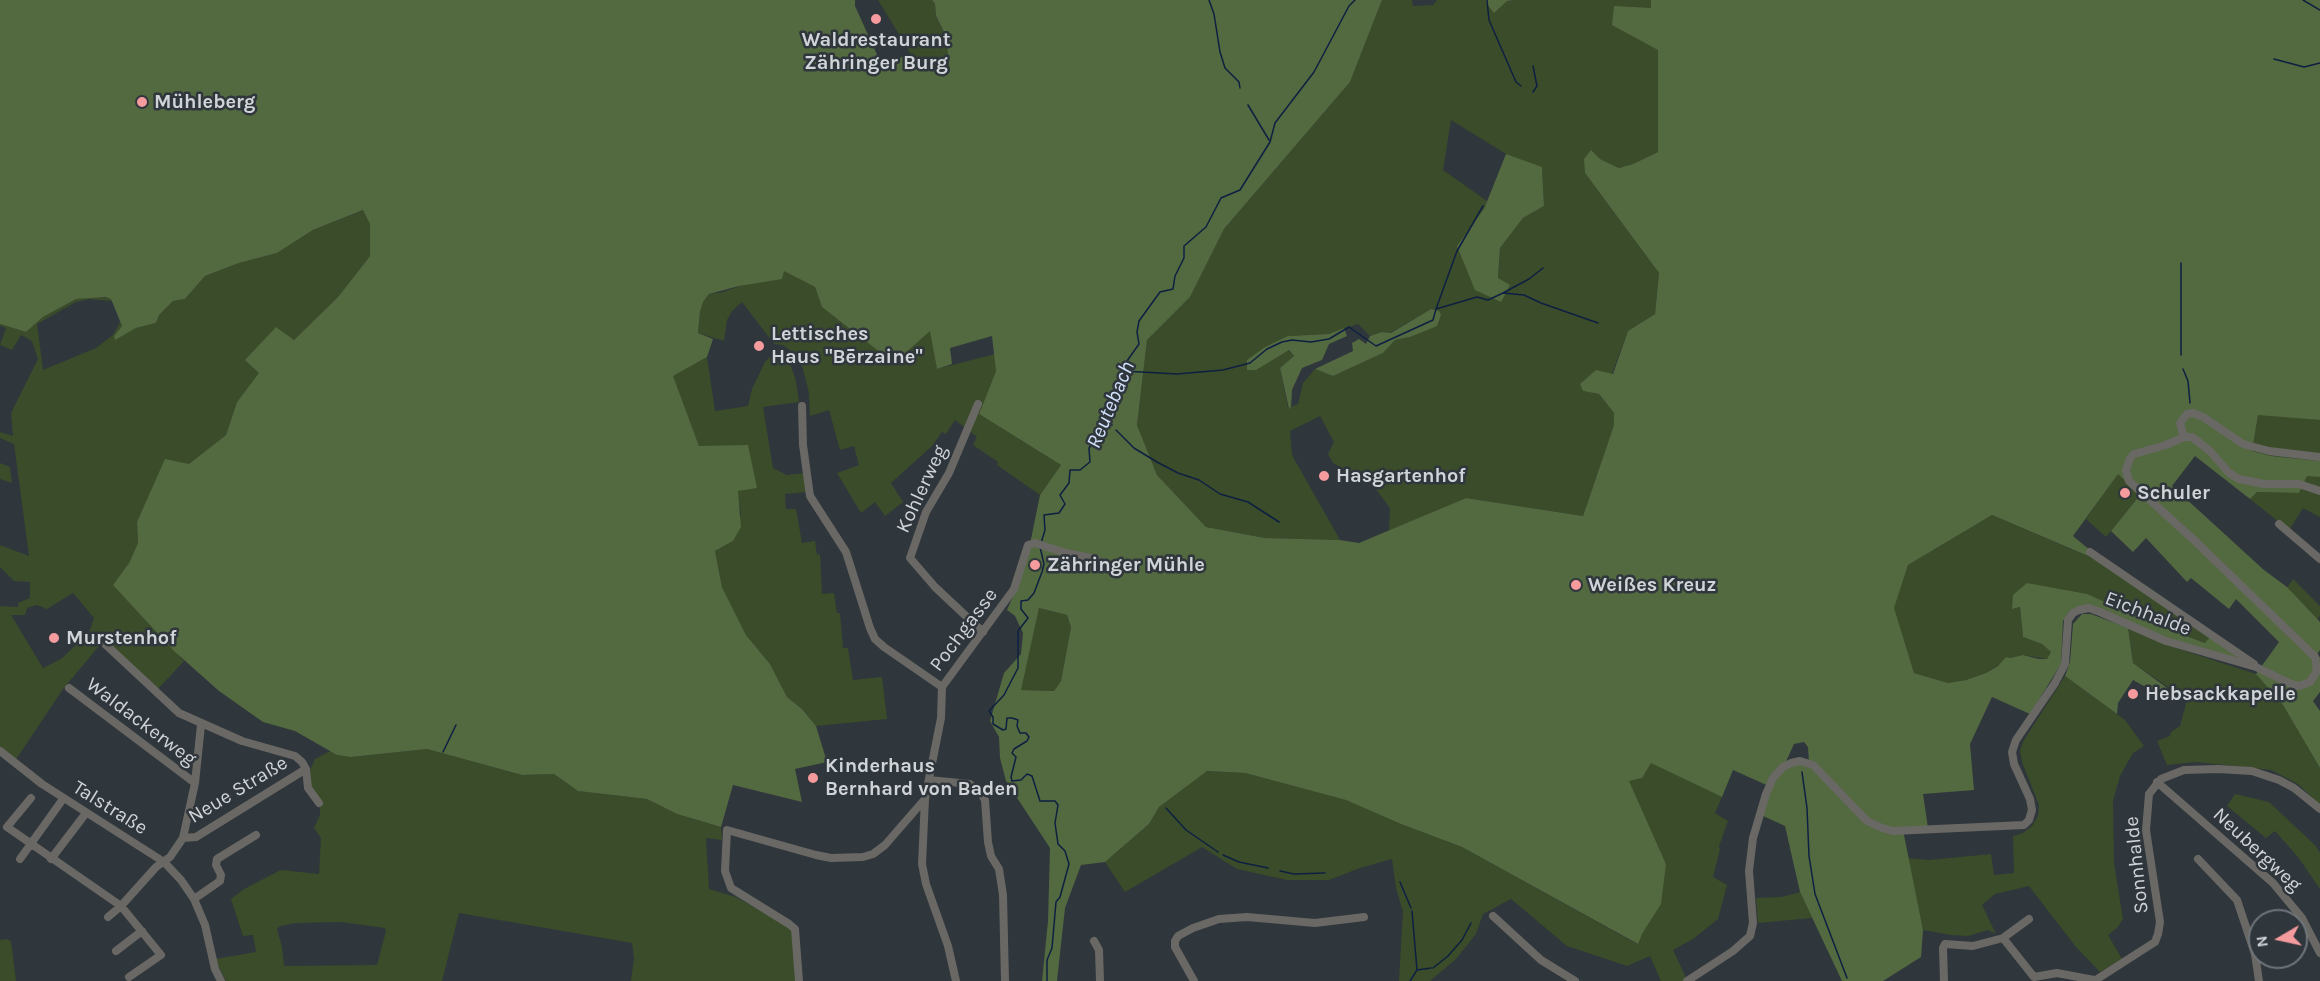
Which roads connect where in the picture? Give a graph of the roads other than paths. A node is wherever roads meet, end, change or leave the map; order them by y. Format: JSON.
{"nodes":[{"id":1,"x":978,"y":404,"type":"dead end"},
{"id":2,"x":802,"y":406,"type":"dead end"},
{"id":3,"x":2184,"y":436,"type":"junction"},
{"id":4,"x":2320,"y":457,"type":"edge"},
{"id":5,"x":2320,"y":491,"type":"edge"},
{"id":6,"x":2279,"y":524,"type":"dead end"},
{"id":7,"x":2090,"y":552,"type":"dead end"},
{"id":8,"x":1096,"y":559,"type":"dead end"},
{"id":9,"x":2320,"y":559,"type":"edge"},
{"id":10,"x":983,"y":632,"type":"junction"},
{"id":11,"x":104,"y":643,"type":"dead end"},
{"id":12,"x":2256,"y":667,"type":"junction"},
{"id":13,"x":942,"y":687,"type":"junction"},
{"id":14,"x":69,"y":688,"type":"dead end"},
{"id":15,"x":201,"y":725,"type":"junction"},
{"id":16,"x":0,"y":752,"type":"edge"},
{"id":17,"x":306,"y":769,"type":"junction"},
{"id":18,"x":929,"y":780,"type":"junction"},
{"id":19,"x":2157,"y":782,"type":"junction"},
{"id":20,"x":195,"y":783,"type":"junction"},
{"id":21,"x":31,"y":798,"type":"dead end"},
{"id":22,"x":63,"y":799,"type":"junction"},
{"id":23,"x":925,"y":799,"type":"junction"},
{"id":24,"x":319,"y":803,"type":"dead end"},
{"id":25,"x":2320,"y":809,"type":"edge"},
{"id":26,"x":86,"y":813,"type":"junction"},
{"id":27,"x":256,"y":835,"type":"dead end"},
{"id":28,"x":183,"y":838,"type":"junction"},
{"id":29,"x":30,"y":844,"type":"junction"},
{"id":30,"x":20,"y":859,"type":"dead end"},
{"id":31,"x":51,"y":859,"type":"junction"},
{"id":32,"x":2198,"y":859,"type":"dead end"},
{"id":33,"x":164,"y":862,"type":"junction"},
{"id":34,"x":195,"y":900,"type":"junction"},
{"id":35,"x":121,"y":906,"type":"junction"},
{"id":36,"x":1492,"y":916,"type":"dead end"},
{"id":37,"x":108,"y":917,"type":"dead end"},
{"id":38,"x":1364,"y":917,"type":"dead end"},
{"id":39,"x":2029,"y":918,"type":"dead end"},
{"id":40,"x":141,"y":930,"type":"junction"},
{"id":41,"x":2003,"y":938,"type":"junction"},
{"id":42,"x":1094,"y":941,"type":"dead end"},
{"id":43,"x":116,"y":951,"type":"dead end"},
{"id":44,"x":2320,"y":953,"type":"edge"},
{"id":45,"x":129,"y":977,"type":"dead end"},
{"id":46,"x":221,"y":981,"type":"edge"},
{"id":47,"x":799,"y":981,"type":"edge"},
{"id":48,"x":956,"y":981,"type":"edge"},
{"id":49,"x":1005,"y":981,"type":"edge"},
{"id":50,"x":1100,"y":981,"type":"edge"},
{"id":51,"x":1194,"y":981,"type":"edge"},
{"id":52,"x":1575,"y":981,"type":"edge"},
{"id":53,"x":1688,"y":981,"type":"edge"},
{"id":54,"x":1944,"y":981,"type":"edge"},
{"id":55,"x":2094,"y":981,"type":"edge"},
{"id":56,"x":2259,"y":981,"type":"edge"}],
"edges":[{"from":1,"to":10,"type":"street","name":"Kohlerweg"},
{"from":2,"to":13,"type":"street"},
{"from":3,"to":4,"type":"street"},
{"from":3,"to":5,"type":"street"},
{"from":3,"to":12,"type":"street","name":"Eichhalde"},
{"from":6,"to":9,"type":"street"},
{"from":7,"to":12,"type":"street"},
{"from":8,"to":10,"type":"street","name":"Pochgasse"},
{"from":10,"to":13,"type":"street","name":"Pochgasse"},
{"from":11,"to":15,"type":"street"},
{"from":12,"to":53,"type":"street","name":"Eichhalde"},
{"from":13,"to":18,"type":"street","name":"Pochgasse"},
{"from":14,"to":20,"type":"street","name":"Waldackerweg"},
{"from":15,"to":17,"type":"street"},
{"from":15,"to":20,"type":"street"},
{"from":16,"to":22,"type":"street","name":"Talstraße"},
{"from":17,"to":24,"type":"street","name":"Neue Straße"},
{"from":17,"to":28,"type":"street","name":"Neue Straße"},
{"from":18,"to":23,"type":"street","name":"Pochgasse"},
{"from":18,"to":49,"type":"street"},
{"from":19,"to":25,"type":"street"},
{"from":19,"to":44,"type":"street","name":"Neubergweg"},
{"from":19,"to":55,"type":"street","name":"Sonnhalde"},
{"from":20,"to":28,"type":"street"},
{"from":21,"to":29,"type":"street"},
{"from":22,"to":26,"type":"street","name":"Talstraße"},
{"from":22,"to":29,"type":"street"},
{"from":23,"to":47,"type":"street"},
{"from":23,"to":48,"type":"street","name":"Pochgasse"},
{"from":26,"to":31,"type":"street"},
{"from":26,"to":33,"type":"street","name":"Talstraße"},
{"from":27,"to":34,"type":"street"},
{"from":28,"to":33,"type":"street"},
{"from":29,"to":30,"type":"street"},
{"from":29,"to":31,"type":"street"},
{"from":31,"to":35,"type":"street"},
{"from":32,"to":56,"type":"street"},
{"from":33,"to":34,"type":"street","name":"Talstraße"},
{"from":33,"to":35,"type":"street"},
{"from":34,"to":46,"type":"street","name":"Talstraße"},
{"from":35,"to":37,"type":"street"},
{"from":35,"to":40,"type":"street"},
{"from":36,"to":52,"type":"street"},
{"from":38,"to":51,"type":"street"},
{"from":39,"to":41,"type":"street"},
{"from":40,"to":43,"type":"street"},
{"from":40,"to":45,"type":"street"},
{"from":41,"to":54,"type":"street"},
{"from":41,"to":55,"type":"street"},
{"from":42,"to":50,"type":"street"}]}
